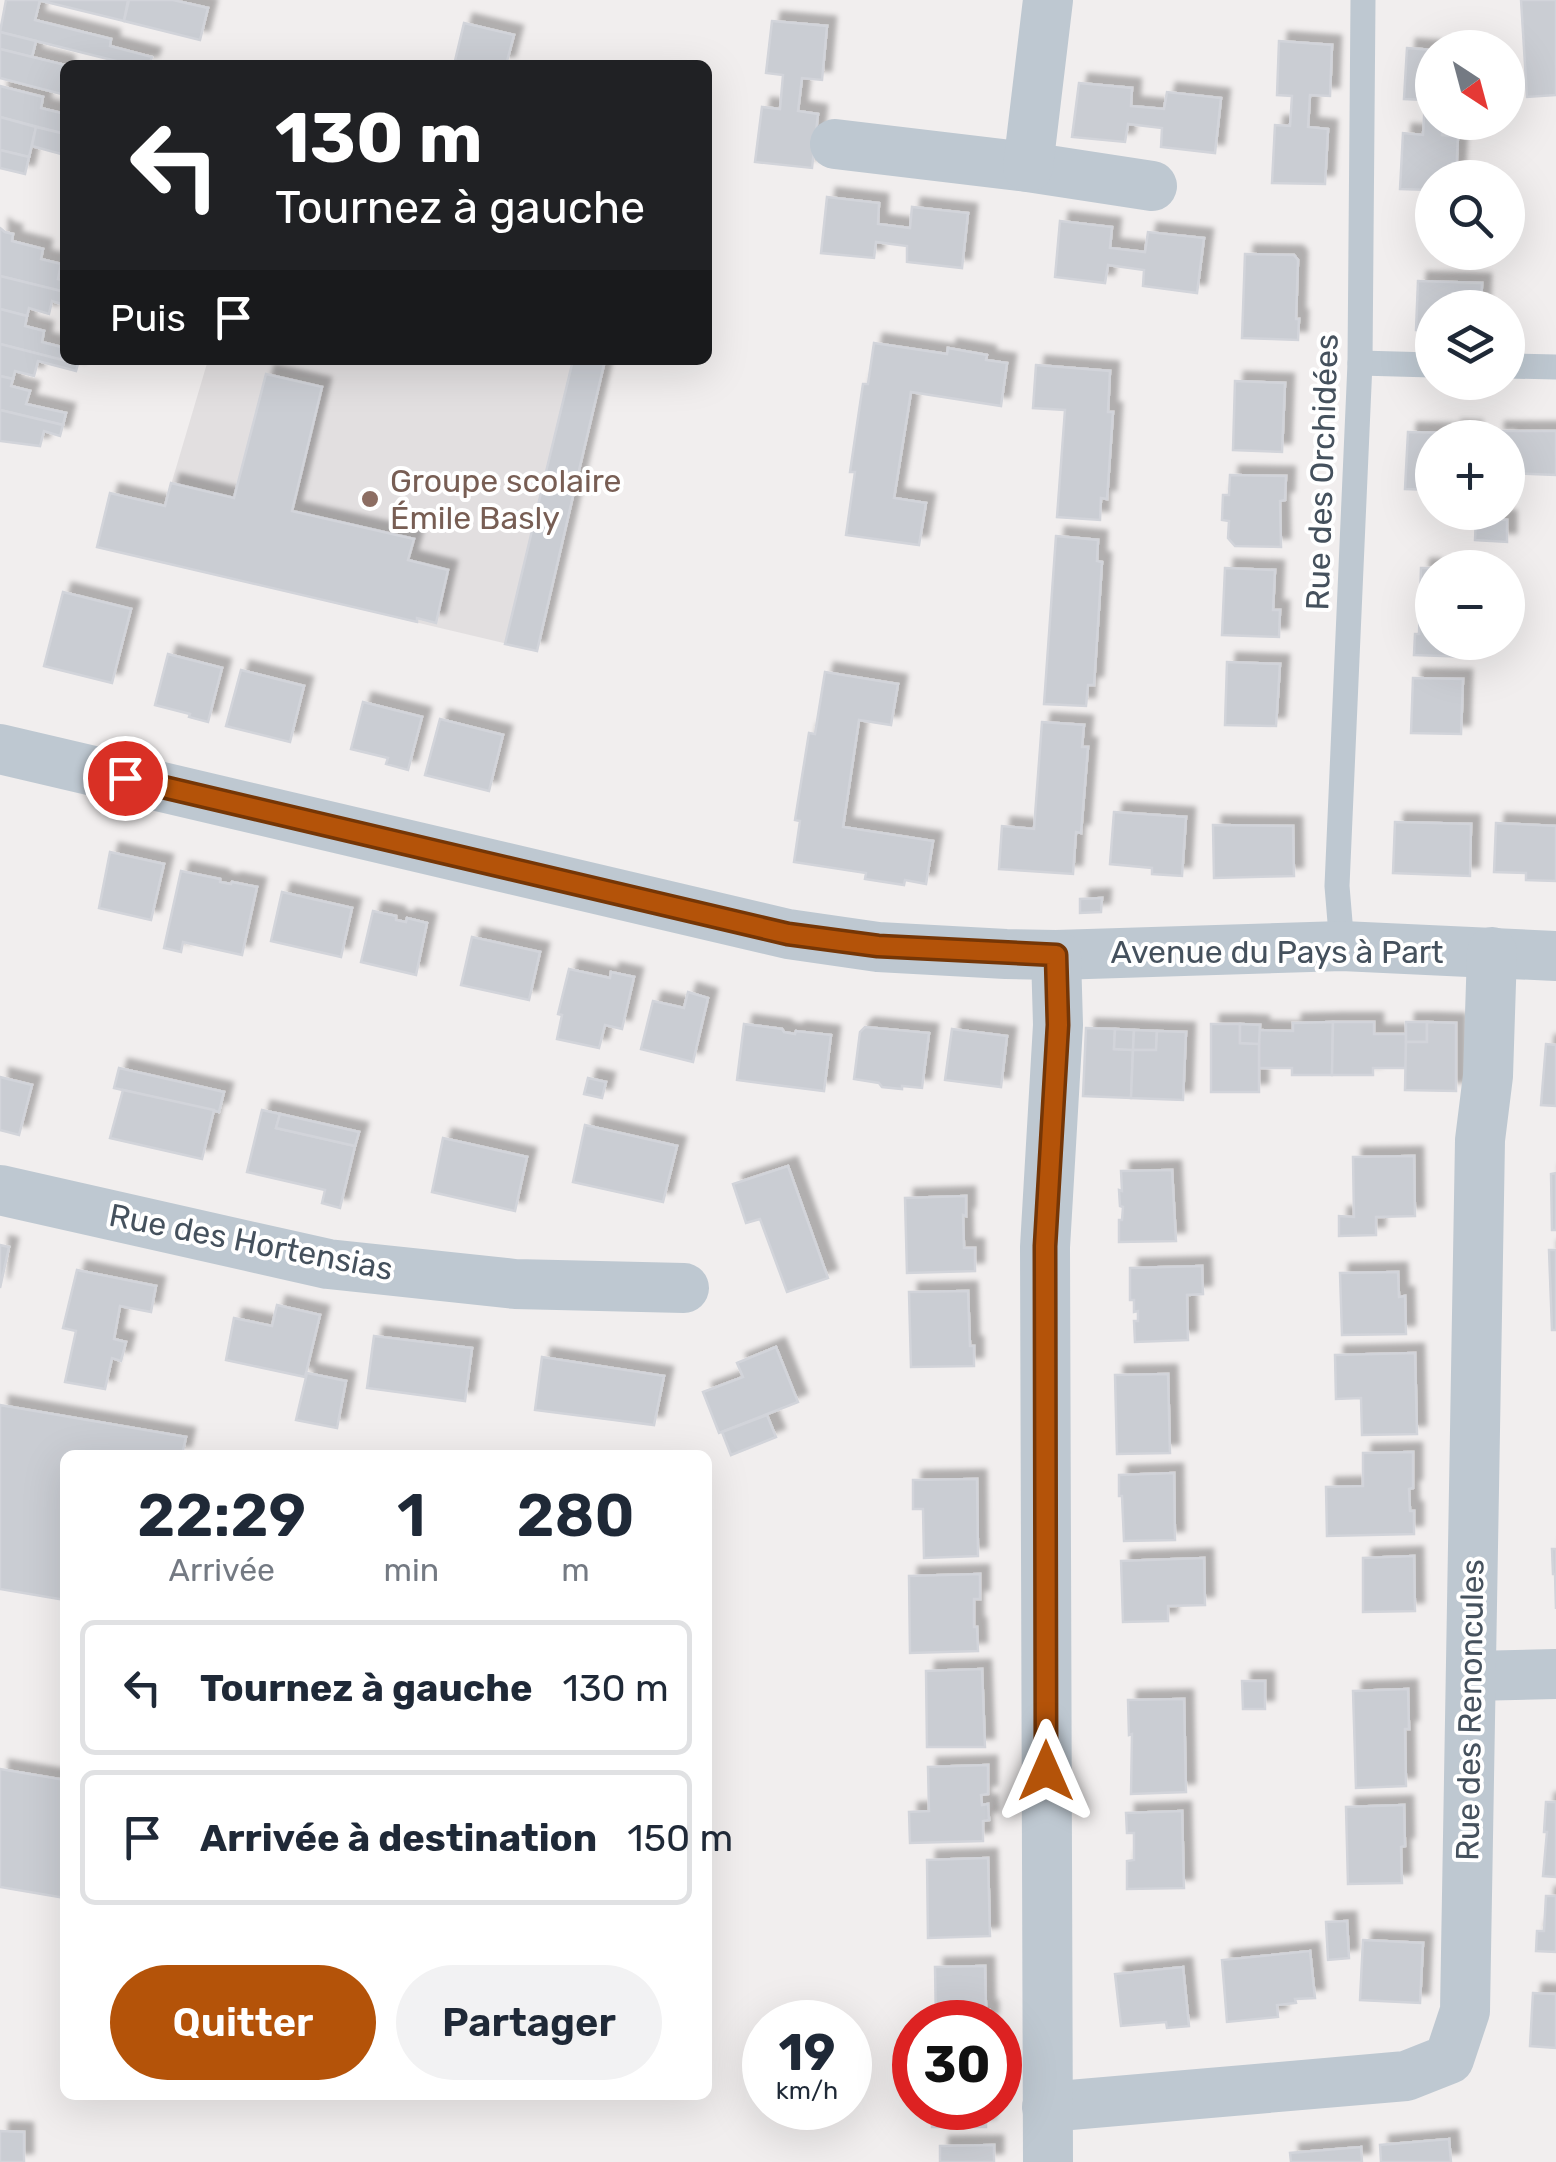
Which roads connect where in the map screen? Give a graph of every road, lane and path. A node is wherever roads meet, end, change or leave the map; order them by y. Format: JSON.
{"nodes":[{"id":1,"x":1048,"y":0,"type":"edge"},
{"id":2,"x":1364,"y":0,"type":"edge"},
{"id":3,"x":836,"y":144,"type":"dead end"},
{"id":4,"x":1028,"y":167,"type":"junction"},
{"id":5,"x":1152,"y":186,"type":"dead end"},
{"id":6,"x":1360,"y":364,"type":"junction"},
{"id":7,"x":1415,"y":365,"type":"edge"},
{"id":8,"x":1525,"y":366,"type":"edge"},
{"id":9,"x":1556,"y":367,"type":"edge"},
{"id":10,"x":0,"y":749,"type":"edge"},
{"id":11,"x":1342,"y":946,"type":"junction"},
{"id":12,"x":1492,"y":952,"type":"junction"},
{"id":13,"x":1056,"y":955,"type":"junction"},
{"id":14,"x":1556,"y":956,"type":"edge"},
{"id":15,"x":0,"y":1190,"type":"edge"},
{"id":16,"x":684,"y":1288,"type":"dead end"},
{"id":17,"x":1556,"y":1674,"type":"edge"},
{"id":18,"x":1471,"y":1676,"type":"junction"},
{"id":19,"x":1047,"y":2108,"type":"junction"},
{"id":20,"x":1048,"y":2162,"type":"edge"}],
"edges":[{"from":1,"to":4,"type":"street"},
{"from":2,"to":6,"type":"lane","name":"Rue des Orchidées"},
{"from":3,"to":4,"type":"street"},
{"from":4,"to":5,"type":"street"},
{"from":6,"to":7,"type":"lane"},
{"from":6,"to":11,"type":"lane","name":"Rue des Orchidées"},
{"from":8,"to":9,"type":"lane"},
{"from":10,"to":13,"type":"street","name":"Avenue du Pays à Part"},
{"from":11,"to":12,"type":"street","name":"Avenue du Pays à Part"},
{"from":11,"to":13,"type":"street","name":"Avenue du Pays à Part"},
{"from":12,"to":14,"type":"street","name":"Avenue du Pays à Part"},
{"from":12,"to":18,"type":"street","name":"Rue des Renoncules"},
{"from":13,"to":19,"type":"street"},
{"from":15,"to":16,"type":"street","name":"Rue des Hortensias"},
{"from":17,"to":18,"type":"street"},
{"from":18,"to":19,"type":"street","name":"Rue des Renoncules"},
{"from":19,"to":20,"type":"street"}]}
